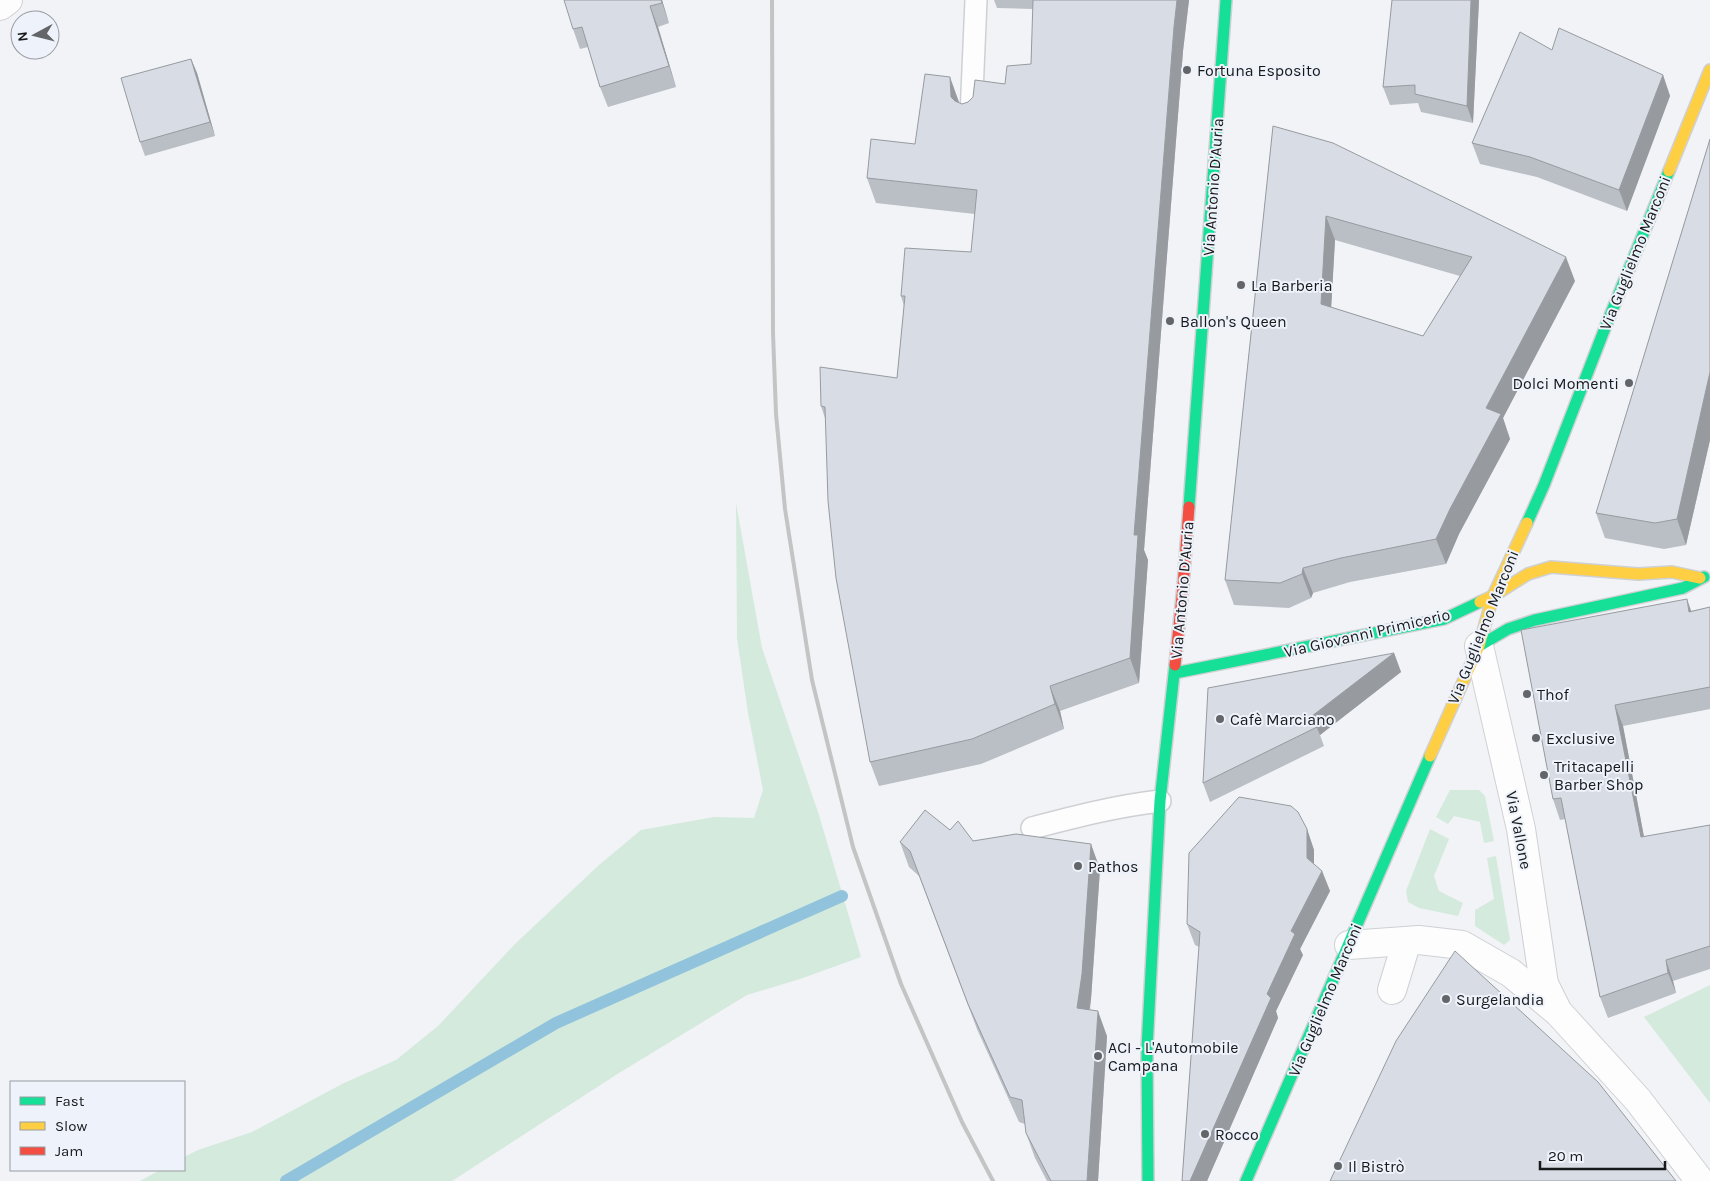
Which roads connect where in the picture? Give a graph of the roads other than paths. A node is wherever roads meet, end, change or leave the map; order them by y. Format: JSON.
{"nodes":[{"id":1,"x":8,"y":0,"type":"edge"},
{"id":2,"x":976,"y":0,"type":"edge"},
{"id":3,"x":1226,"y":0,"type":"edge"},
{"id":4,"x":0,"y":6,"type":"edge"},
{"id":5,"x":1710,"y":70,"type":"edge"},
{"id":6,"x":971,"y":116,"type":"edge"},
{"id":7,"x":1528,"y":523,"type":"junction"},
{"id":8,"x":1535,"y":540,"type":"dead end"},
{"id":9,"x":1543,"y":555,"type":"dead end"},
{"id":10,"x":1551,"y":567,"type":"junction"},
{"id":11,"x":1705,"y":577,"type":"edge"},
{"id":12,"x":1493,"y":596,"type":"junction"},
{"id":13,"x":1478,"y":646,"type":"junction"},
{"id":14,"x":1175,"y":673,"type":"junction"},
{"id":15,"x":1160,"y":801,"type":"junction"},
{"id":16,"x":1032,"y":828,"type":"dead end"},
{"id":17,"x":1408,"y":941,"type":"junction"},
{"id":18,"x":1349,"y":945,"type":"junction"},
{"id":19,"x":1392,"y":990,"type":"dead end"},
{"id":20,"x":1559,"y":1013,"type":"junction"},
{"id":21,"x":1148,"y":1181,"type":"edge"},
{"id":22,"x":1246,"y":1181,"type":"edge"},
{"id":23,"x":1700,"y":1181,"type":"edge"}],
"edges":[{"from":1,"to":4,"type":"street"},
{"from":2,"to":6,"type":"lane"},
{"from":3,"to":14,"type":"street","name":"Via Antonio D'Auria"},
{"from":5,"to":7,"type":"street","name":"Via Guglielmo Marconi"},
{"from":7,"to":8,"type":"street"},
{"from":7,"to":12,"type":"street","name":"Via Guglielmo Marconi"},
{"from":9,"to":10,"type":"street"},
{"from":10,"to":11,"type":"street","name":"Via Giovanni Primicerio"},
{"from":10,"to":12,"type":"street","name":"Via Giovanni Primicerio"},
{"from":11,"to":13,"type":"street","name":"Via Giovanni Primicerio"},
{"from":12,"to":13,"type":"street","name":"Via Guglielmo Marconi"},
{"from":12,"to":14,"type":"street","name":"Via Giovanni Primicerio"},
{"from":13,"to":18,"type":"street","name":"Via Guglielmo Marconi"},
{"from":13,"to":20,"type":"street","name":"Via Vallone"},
{"from":14,"to":15,"type":"street","name":"Via Antonio D'Auria"},
{"from":15,"to":16,"type":"lane"},
{"from":15,"to":21,"type":"street","name":"Via Antonio D'Auria"},
{"from":17,"to":18,"type":"street","name":"Via Vallone"},
{"from":17,"to":19,"type":"street"},
{"from":17,"to":20,"type":"street","name":"Via Vallone"},
{"from":18,"to":22,"type":"street","name":"Via Guglielmo Marconi"},
{"from":20,"to":23,"type":"street","name":"Via Vallone"}]}
